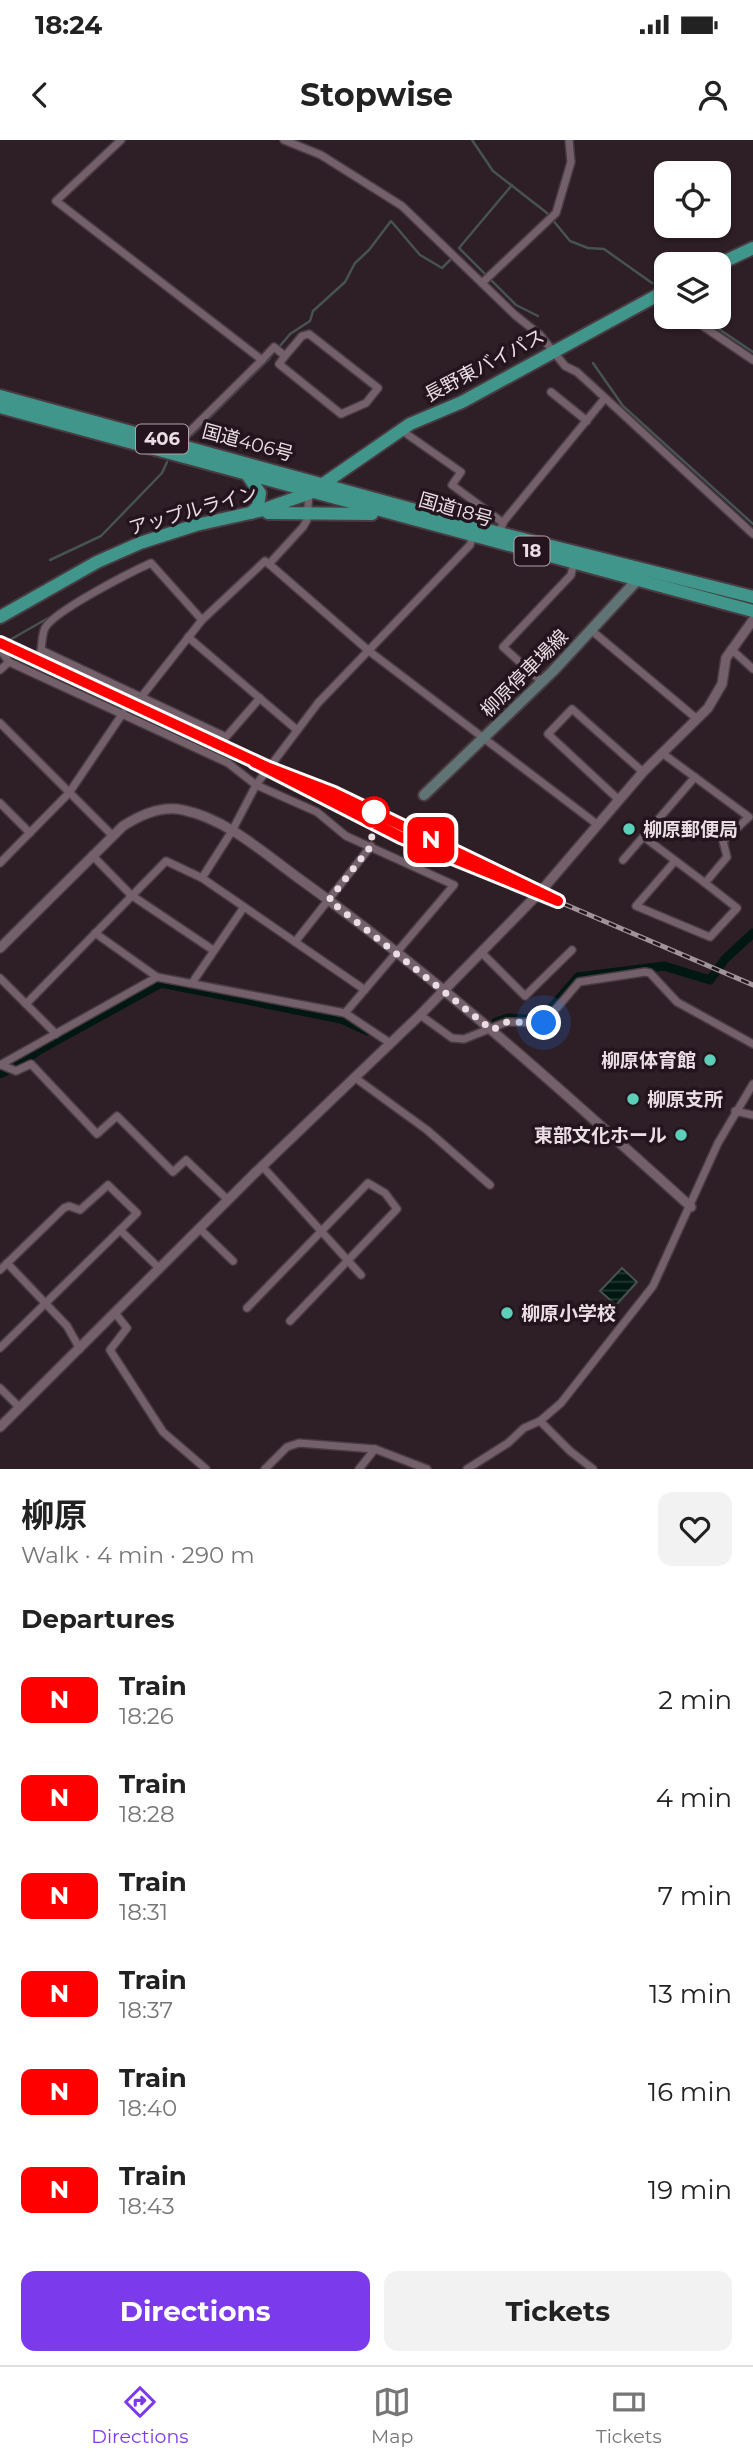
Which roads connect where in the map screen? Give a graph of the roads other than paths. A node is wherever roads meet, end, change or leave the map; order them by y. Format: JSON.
{"nodes":[{"id":1,"x":121,"y":140,"type":"edge"},
{"id":2,"x":284,"y":140,"type":"edge"},
{"id":3,"x":569,"y":140,"type":"edge"},
{"id":4,"x":753,"y":248,"type":"edge"},
{"id":5,"x":731,"y":258,"type":"edge"},
{"id":6,"x":482,"y":283,"type":"junction"},
{"id":7,"x":654,"y":297,"type":"edge"},
{"id":8,"x":713,"y":329,"type":"edge"},
{"id":9,"x":553,"y":351,"type":"junction"},
{"id":10,"x":285,"y":356,"type":"junction"},
{"id":11,"x":262,"y":360,"type":"junction"},
{"id":12,"x":753,"y":360,"type":"edge"},
{"id":13,"x":551,"y":392,"type":"dead end"},
{"id":14,"x":0,"y":396,"type":"edge"},
{"id":15,"x":605,"y":398,"type":"junction"},
{"id":16,"x":0,"y":407,"type":"edge"},
{"id":17,"x":587,"y":421,"type":"junction"},
{"id":18,"x":401,"y":430,"type":"junction"},
{"id":19,"x":182,"y":444,"type":"junction"},
{"id":20,"x":178,"y":458,"type":"junction"},
{"id":21,"x":248,"y":476,"type":"junction"},
{"id":22,"x":324,"y":483,"type":"junction"},
{"id":23,"x":310,"y":493,"type":"junction"},
{"id":24,"x":255,"y":512,"type":"junction"},
{"id":25,"x":307,"y":512,"type":"junction"},
{"id":26,"x":425,"y":522,"type":"junction"},
{"id":27,"x":500,"y":532,"type":"junction"},
{"id":28,"x":753,"y":534,"type":"edge"},
{"id":29,"x":473,"y":535,"type":"junction"},
{"id":30,"x":575,"y":558,"type":"junction"},
{"id":31,"x":269,"y":564,"type":"junction"},
{"id":32,"x":642,"y":575,"type":"junction"},
{"id":33,"x":753,"y":597,"type":"edge"},
{"id":34,"x":753,"y":611,"type":"edge"},
{"id":35,"x":0,"y":617,"type":"edge"},
{"id":36,"x":202,"y":620,"type":"junction"},
{"id":37,"x":753,"y":620,"type":"edge"},
{"id":38,"x":591,"y":630,"type":"junction"},
{"id":39,"x":188,"y":637,"type":"junction"},
{"id":40,"x":731,"y":649,"type":"junction"},
{"id":41,"x":0,"y":650,"type":"edge"},
{"id":42,"x":369,"y":651,"type":"junction"},
{"id":43,"x":9,"y":662,"type":"junction"},
{"id":44,"x":753,"y":669,"type":"edge"},
{"id":45,"x":0,"y":670,"type":"edge"},
{"id":46,"x":542,"y":682,"type":"junction"},
{"id":47,"x":142,"y":696,"type":"junction"},
{"id":48,"x":260,"y":698,"type":"junction"},
{"id":49,"x":123,"y":713,"type":"junction"},
{"id":50,"x":697,"y":719,"type":"junction"},
{"id":51,"x":0,"y":723,"type":"edge"},
{"id":52,"x":298,"y":730,"type":"junction"},
{"id":53,"x":484,"y":738,"type":"junction"},
{"id":54,"x":662,"y":753,"type":"junction"},
{"id":55,"x":643,"y":772,"type":"junction"},
{"id":56,"x":695,"y":777,"type":"junction"},
{"id":57,"x":256,"y":785,"type":"junction"},
{"id":58,"x":69,"y":793,"type":"junction"},
{"id":59,"x":424,"y":795,"type":"dead end"},
{"id":60,"x":619,"y":800,"type":"junction"},
{"id":61,"x":0,"y":803,"type":"edge"},
{"id":62,"x":751,"y":819,"type":"edge"},
{"id":63,"x":598,"y":825,"type":"junction"},
{"id":64,"x":232,"y":831,"type":"junction"},
{"id":65,"x":30,"y":833,"type":"junction"},
{"id":66,"x":112,"y":835,"type":"junction"},
{"id":67,"x":644,"y":837,"type":"junction"},
{"id":68,"x":371,"y":846,"type":"junction"},
{"id":69,"x":92,"y":855,"type":"junction"},
{"id":70,"x":623,"y":860,"type":"dead end"},
{"id":71,"x":675,"y":861,"type":"junction"},
{"id":72,"x":0,"y":863,"type":"edge"},
{"id":73,"x":202,"y":878,"type":"junction"},
{"id":74,"x":705,"y":883,"type":"junction"},
{"id":75,"x":131,"y":895,"type":"junction"},
{"id":76,"x":329,"y":900,"type":"junction"},
{"id":77,"x":244,"y":907,"type":"junction"},
{"id":78,"x":95,"y":933,"type":"junction"},
{"id":79,"x":295,"y":942,"type":"junction"},
{"id":80,"x":0,"y":947,"type":"edge"},
{"id":81,"x":213,"y":950,"type":"junction"},
{"id":82,"x":572,"y":950,"type":"dead end"},
{"id":83,"x":397,"y":952,"type":"junction"},
{"id":84,"x":481,"y":952,"type":"junction"},
{"id":85,"x":157,"y":977,"type":"junction"},
{"id":86,"x":0,"y":978,"type":"edge"},
{"id":87,"x":192,"y":983,"type":"junction"},
{"id":88,"x":443,"y":989,"type":"junction"},
{"id":89,"x":365,"y":990,"type":"junction"},
{"id":90,"x":26,"y":1004,"type":"junction"},
{"id":91,"x":345,"y":1013,"type":"junction"},
{"id":92,"x":420,"y":1015,"type":"junction"},
{"id":93,"x":492,"y":1030,"type":"junction"},
{"id":94,"x":56,"y":1034,"type":"junction"},
{"id":95,"x":390,"y":1043,"type":"junction"},
{"id":96,"x":753,"y":1044,"type":"edge"},
{"id":97,"x":0,"y":1065,"type":"edge"},
{"id":98,"x":354,"y":1077,"type":"junction"},
{"id":99,"x":753,"y":1084,"type":"edge"},
{"id":100,"x":735,"y":1111,"type":"junction"},
{"id":101,"x":753,"y":1115,"type":"edge"},
{"id":102,"x":263,"y":1167,"type":"junction"},
{"id":103,"x":490,"y":1185,"type":"dead end"},
{"id":104,"x":228,"y":1200,"type":"junction"},
{"id":105,"x":691,"y":1207,"type":"junction"},
{"id":106,"x":200,"y":1229,"type":"junction"},
{"id":107,"x":120,"y":1230,"type":"junction"},
{"id":108,"x":321,"y":1232,"type":"junction"},
{"id":109,"x":348,"y":1260,"type":"junction"},
{"id":110,"x":233,"y":1261,"type":"dead end"},
{"id":111,"x":7,"y":1263,"type":"junction"},
{"id":112,"x":159,"y":1269,"type":"junction"},
{"id":113,"x":0,"y":1270,"type":"edge"},
{"id":114,"x":362,"y":1275,"type":"dead end"},
{"id":115,"x":44,"y":1303,"type":"junction"},
{"id":116,"x":247,"y":1307,"type":"dead end"},
{"id":117,"x":115,"y":1313,"type":"junction"},
{"id":118,"x":290,"y":1321,"type":"dead end"},
{"id":119,"x":0,"y":1348,"type":"edge"},
{"id":120,"x":80,"y":1349,"type":"junction"},
{"id":121,"x":0,"y":1388,"type":"edge"},
{"id":122,"x":20,"y":1408,"type":"junction"},
{"id":123,"x":540,"y":1421,"type":"junction"},
{"id":124,"x":0,"y":1427,"type":"edge"},
{"id":125,"x":375,"y":1449,"type":"junction"},
{"id":126,"x":206,"y":1469,"type":"edge"},
{"id":127,"x":265,"y":1469,"type":"edge"},
{"id":128,"x":359,"y":1469,"type":"edge"},
{"id":129,"x":427,"y":1469,"type":"edge"},
{"id":130,"x":467,"y":1469,"type":"edge"},
{"id":131,"x":593,"y":1469,"type":"edge"}],
"edges":[{"from":1,"to":11,"type":"street"},
{"from":2,"to":6,"type":"street"},
{"from":3,"to":6,"type":"street"},
{"from":4,"to":5,"type":"highway"},
{"from":6,"to":9,"type":"street"},
{"from":7,"to":9,"type":"highway","name":"長野東バイパス"},
{"from":8,"to":12,"type":"street"},
{"from":9,"to":15,"type":"street"},
{"from":9,"to":18,"type":"highway","name":"長野東バイパス"},
{"from":10,"to":10,"type":"street"},
{"from":10,"to":11,"type":"street"},
{"from":11,"to":19,"type":"street"},
{"from":13,"to":17,"type":"street"},
{"from":14,"to":19,"type":"highway","name":"国道406号","number":"406"},
{"from":15,"to":17,"type":"street"},
{"from":15,"to":28,"type":"street"},
{"from":16,"to":20,"type":"highway","name":"国道406号","number":"406"},
{"from":17,"to":27,"type":"street"},
{"from":18,"to":22,"type":"highway","name":"長野東バイパス"},
{"from":18,"to":27,"type":"street"},
{"from":19,"to":20,"type":"street"},
{"from":19,"to":22,"type":"highway","name":"国道406号","number":"406"},
{"from":20,"to":21,"type":"highway","name":"国道406号","number":"406"},
{"from":21,"to":23,"type":"highway","name":"国道406号","number":"406"},
{"from":21,"to":24,"type":"highway"},
{"from":22,"to":23,"type":"highway","name":"アップルライン"},
{"from":22,"to":27,"type":"highway","name":"国道18号","number":"18"},
{"from":23,"to":24,"type":"highway","name":"アップルライン"},
{"from":23,"to":25,"type":"street"},
{"from":23,"to":26,"type":"highway","name":"国道18号","number":"18"},
{"from":24,"to":25,"type":"highway"},
{"from":24,"to":35,"type":"highway","name":"アップルライン"},
{"from":25,"to":26,"type":"highway"},
{"from":25,"to":31,"type":"street"},
{"from":26,"to":29,"type":"highway","name":"国道18号","number":"18"},
{"from":27,"to":29,"type":"highway","name":"国道18号","number":"18"},
{"from":27,"to":30,"type":"highway","name":"国道18号","number":"18"},
{"from":29,"to":42,"type":"street"},
{"from":30,"to":32,"type":"highway","name":"国道18号","number":"18"},
{"from":30,"to":46,"type":"street"},
{"from":31,"to":36,"type":"street"},
{"from":31,"to":42,"type":"street"},
{"from":32,"to":33,"type":"highway","name":"国道18号","number":"18"},
{"from":32,"to":34,"type":"highway","name":"国道18号","number":"18"},
{"from":32,"to":38,"type":"main road","name":"柳原停車場線"},
{"from":36,"to":39,"type":"street"},
{"from":36,"to":47,"type":"street"},
{"from":37,"to":40,"type":"street"},
{"from":38,"to":46,"type":"main road","name":"柳原停車場線"},
{"from":38,"to":50,"type":"street"},
{"from":39,"to":47,"type":"street"},
{"from":39,"to":48,"type":"street"},
{"from":40,"to":44,"type":"street"},
{"from":40,"to":50,"type":"street"},
{"from":41,"to":43,"type":"street"},
{"from":42,"to":52,"type":"street"},
{"from":42,"to":53,"type":"street"},
{"from":43,"to":45,"type":"street"},
{"from":43,"to":49,"type":"street"},
{"from":46,"to":53,"type":"main road","name":"柳原停車場線"},
{"from":47,"to":48,"type":"street"},
{"from":48,"to":52,"type":"street"},
{"from":49,"to":57,"type":"street"},
{"from":49,"to":58,"type":"street"},
{"from":50,"to":54,"type":"street"},
{"from":51,"to":58,"type":"street"},
{"from":52,"to":57,"type":"street"},
{"from":53,"to":59,"type":"main road","name":"柳原停車場線"},
{"from":53,"to":63,"type":"street"},
{"from":54,"to":55,"type":"street"},
{"from":54,"to":56,"type":"street"},
{"from":55,"to":60,"type":"street"},
{"from":55,"to":60,"type":"street"},
{"from":56,"to":62,"type":"street"},
{"from":56,"to":67,"type":"street"},
{"from":57,"to":64,"type":"street"},
{"from":57,"to":68,"type":"street"},
{"from":58,"to":65,"type":"street"},
{"from":58,"to":66,"type":"street"},
{"from":60,"to":63,"type":"street"},
{"from":61,"to":65,"type":"street"},
{"from":62,"to":74,"type":"street"},
{"from":63,"to":84,"type":"street"},
{"from":64,"to":66,"type":"street"},
{"from":64,"to":73,"type":"street"},
{"from":64,"to":76,"type":"street"},
{"from":65,"to":72,"type":"street"},
{"from":66,"to":69,"type":"street"},
{"from":67,"to":70,"type":"street"},
{"from":67,"to":71,"type":"street"},
{"from":68,"to":76,"type":"street"},
{"from":68,"to":83,"type":"street"},
{"from":69,"to":75,"type":"street"},
{"from":69,"to":80,"type":"street"},
{"from":71,"to":74,"type":"street"},
{"from":71,"to":74,"type":"street"},
{"from":73,"to":75,"type":"street"},
{"from":73,"to":77,"type":"street"},
{"from":75,"to":78,"type":"street"},
{"from":75,"to":81,"type":"street"},
{"from":76,"to":79,"type":"street"},
{"from":76,"to":83,"type":"street"},
{"from":77,"to":79,"type":"street"},
{"from":77,"to":81,"type":"street"},
{"from":78,"to":85,"type":"street"},
{"from":78,"to":90,"type":"street"},
{"from":79,"to":89,"type":"street"},
{"from":81,"to":87,"type":"street"},
{"from":82,"to":84,"type":"street"},
{"from":83,"to":88,"type":"street"},
{"from":83,"to":89,"type":"street"},
{"from":84,"to":88,"type":"street"},
{"from":85,"to":87,"type":"street"},
{"from":85,"to":94,"type":"street"},
{"from":86,"to":90,"type":"street"},
{"from":87,"to":91,"type":"street"},
{"from":88,"to":92,"type":"street"},
{"from":88,"to":93,"type":"street"},
{"from":89,"to":91,"type":"street"},
{"from":90,"to":94,"type":"street"},
{"from":91,"to":95,"type":"street"},
{"from":92,"to":93,"type":"street"},
{"from":92,"to":95,"type":"street"},
{"from":93,"to":96,"type":"street"},
{"from":93,"to":105,"type":"street"},
{"from":94,"to":97,"type":"street"},
{"from":95,"to":98,"type":"street"},
{"from":97,"to":104,"type":"street"},
{"from":98,"to":102,"type":"street"},
{"from":98,"to":103,"type":"street"},
{"from":99,"to":100,"type":"street"},
{"from":100,"to":101,"type":"street"},
{"from":100,"to":105,"type":"street"},
{"from":102,"to":104,"type":"street"},
{"from":102,"to":108,"type":"street"},
{"from":104,"to":106,"type":"street"},
{"from":105,"to":123,"type":"street"},
{"from":106,"to":110,"type":"street"},
{"from":106,"to":112,"type":"street"},
{"from":107,"to":111,"type":"street"},
{"from":107,"to":112,"type":"street"},
{"from":107,"to":115,"type":"street"},
{"from":108,"to":109,"type":"street"},
{"from":108,"to":109,"type":"street"},
{"from":108,"to":116,"type":"street"},
{"from":109,"to":114,"type":"street"},
{"from":109,"to":118,"type":"street"},
{"from":111,"to":113,"type":"street"},
{"from":111,"to":115,"type":"street"},
{"from":112,"to":117,"type":"street"},
{"from":115,"to":119,"type":"street"},
{"from":115,"to":120,"type":"street"},
{"from":117,"to":120,"type":"street"},
{"from":117,"to":126,"type":"street"},
{"from":120,"to":122,"type":"street"},
{"from":121,"to":122,"type":"street"},
{"from":122,"to":124,"type":"street"},
{"from":123,"to":130,"type":"street"},
{"from":123,"to":131,"type":"street"},
{"from":125,"to":127,"type":"street"},
{"from":125,"to":128,"type":"street"},
{"from":125,"to":129,"type":"street"}]}
